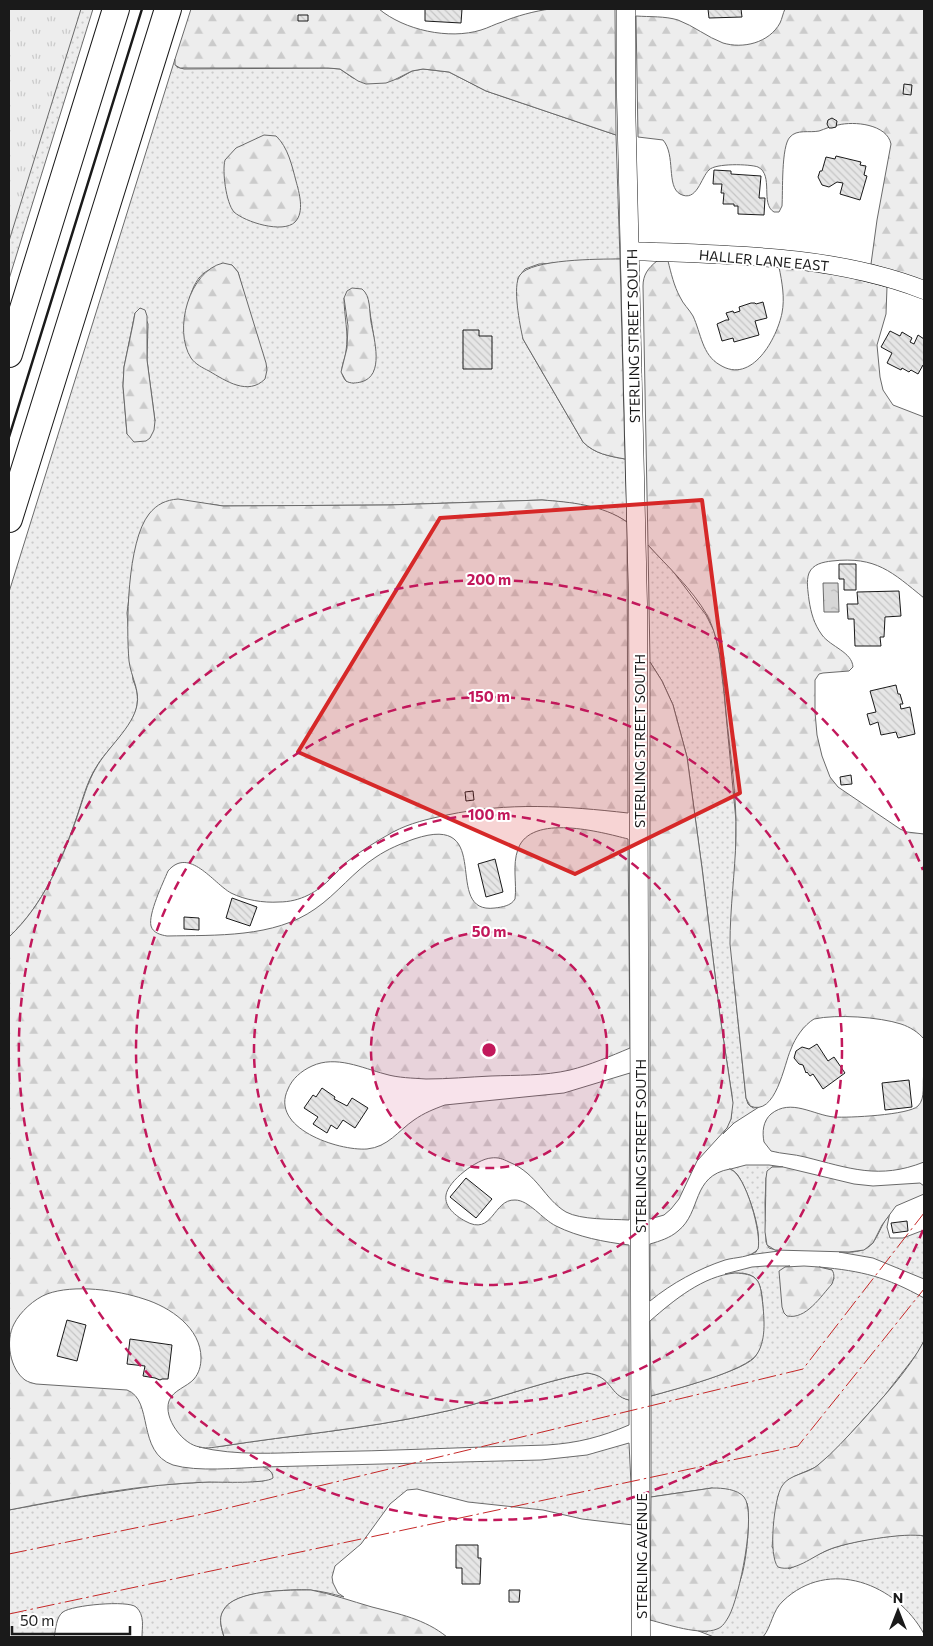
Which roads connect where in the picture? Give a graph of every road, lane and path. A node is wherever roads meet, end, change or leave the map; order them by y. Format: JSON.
{"nodes":[{"id":1,"x":116,"y":9,"type":"edge"},
{"id":2,"x":168,"y":9,"type":"edge"},
{"id":3,"x":626,"y":9,"type":"edge"},
{"id":4,"x":630,"y":251,"type":"junction"},
{"id":5,"x":924,"y":290,"type":"edge"},
{"id":6,"x":9,"y":354,"type":"edge"},
{"id":7,"x":9,"y":519,"type":"edge"},
{"id":8,"x":641,"y":1474,"type":"joint"},
{"id":9,"x":641,"y":1637,"type":"edge"}],
"edges":[{"from":1,"to":6,"type":"highway"},
{"from":2,"to":7,"type":"highway"},
{"from":3,"to":4,"type":"street","name":"STERLING STREET SOUTH"},
{"from":4,"to":5,"type":"street","name":"HALLER LANE EAST"},
{"from":4,"to":8,"type":"street","name":"STERLING STREET SOUTH"},
{"from":8,"to":9,"type":"street","name":"STERLING AVENUE"}]}
